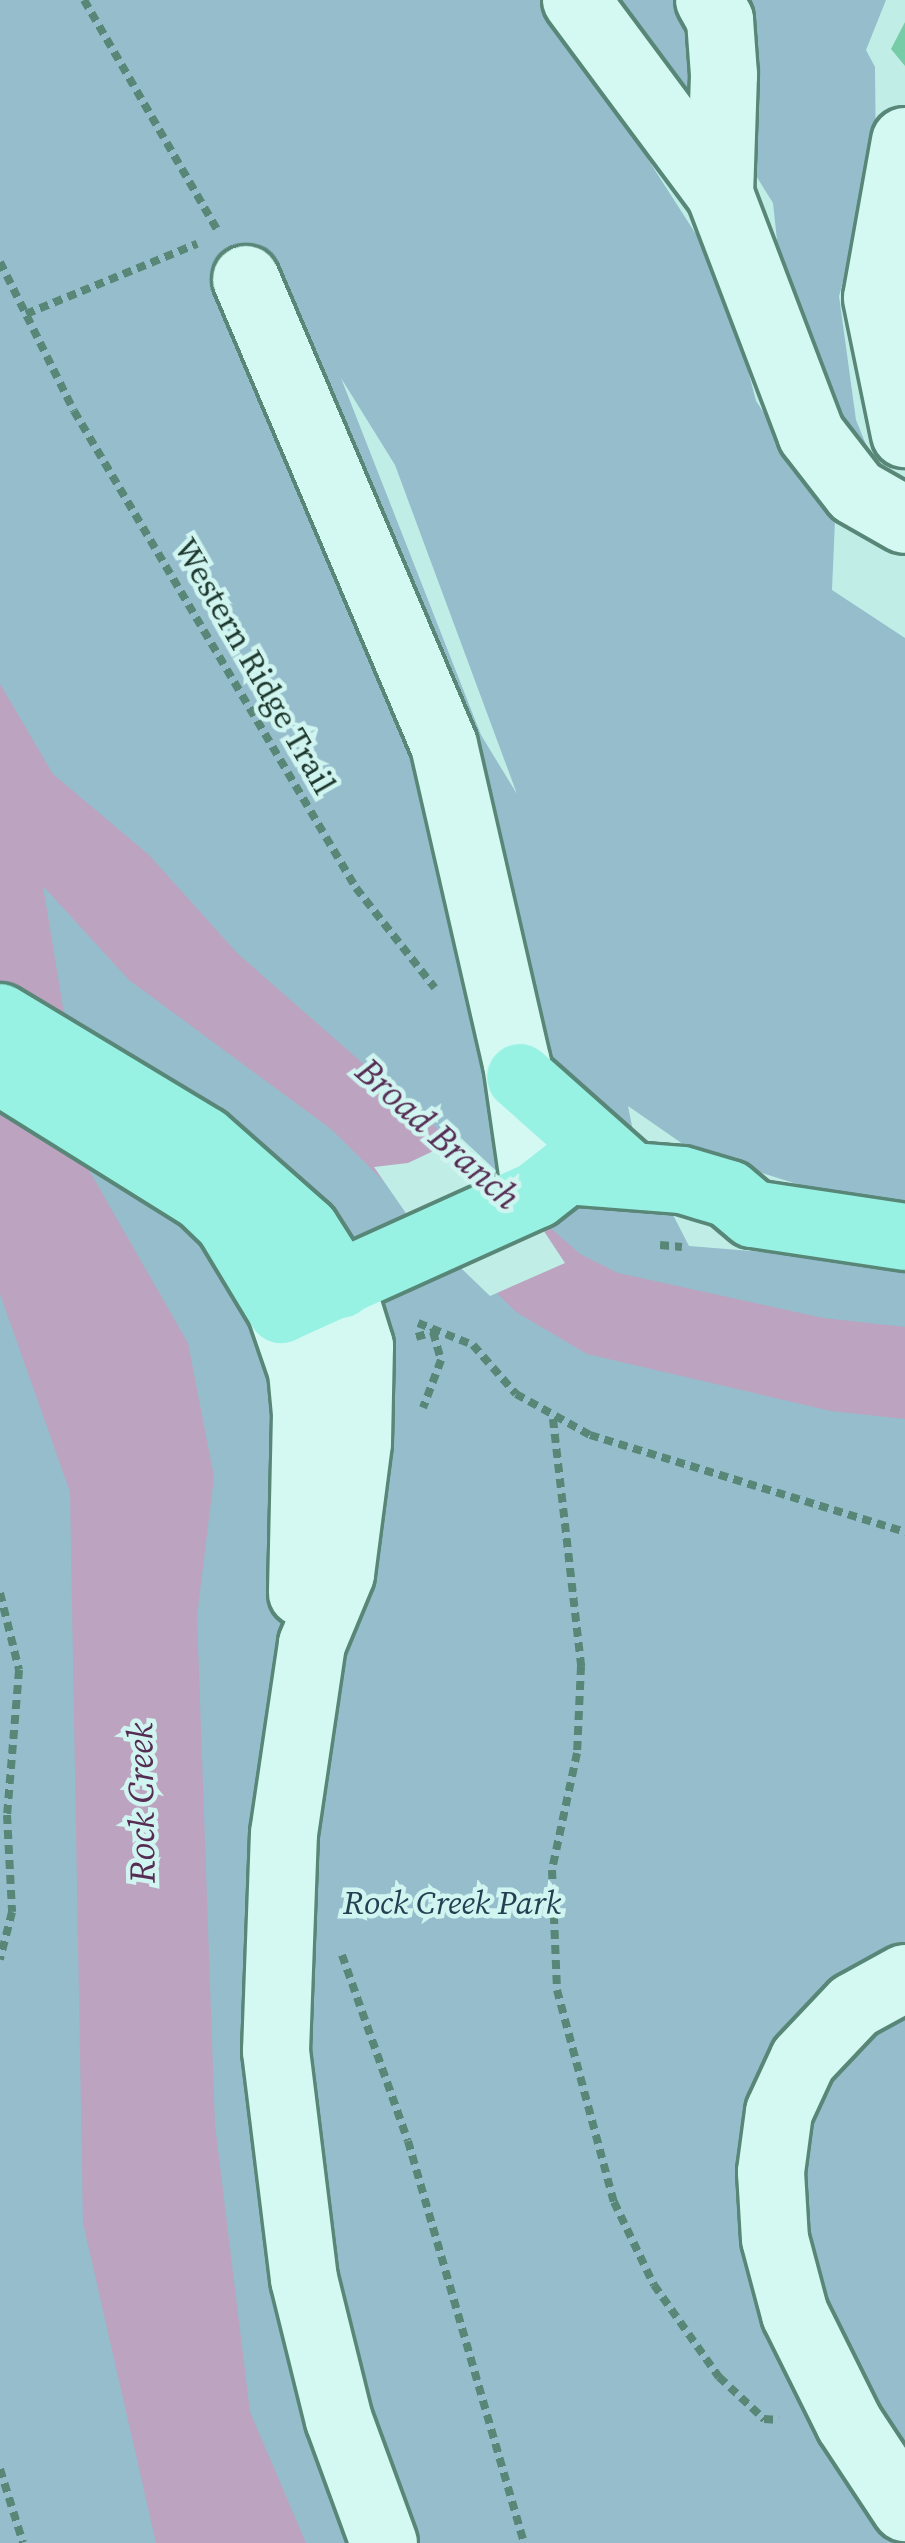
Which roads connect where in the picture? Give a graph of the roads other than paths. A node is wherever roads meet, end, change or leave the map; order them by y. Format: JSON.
{"nodes":[{"id":1,"x":576,"y":0,"type":"edge"},
{"id":2,"x":710,"y":0,"type":"edge"},
{"id":3,"x":905,"y":140,"type":"edge"},
{"id":4,"x":720,"y":194,"type":"junction"},
{"id":5,"x":233,"y":257,"type":"road end"},
{"id":6,"x":905,"y":434,"type":"edge"},
{"id":7,"x":905,"y":520,"type":"edge"},
{"id":8,"x":0,"y":1017,"type":"edge"},
{"id":9,"x":0,"y":1071,"type":"edge"},
{"id":10,"x":520,"y":1077,"type":"junction"},
{"id":11,"x":203,"y":1169,"type":"junction"},
{"id":12,"x":627,"y":1172,"type":"junction"},
{"id":13,"x":529,"y":1197,"type":"junction"},
{"id":14,"x":753,"y":1214,"type":"junction"},
{"id":15,"x":905,"y":1237,"type":"edge"},
{"id":16,"x":341,"y":1285,"type":"junction"},
{"id":17,"x":281,"y":1310,"type":"junction"},
{"id":18,"x":311,"y":1644,"type":"junction"},
{"id":19,"x":905,"y":1978,"type":"edge"},
{"id":20,"x":905,"y":2508,"type":"edge"},
{"id":21,"x":384,"y":2543,"type":"edge"}],
"edges":[{"from":1,"to":4,"type":"street"},
{"from":2,"to":4,"type":"street"},
{"from":3,"to":6,"type":"street"},
{"from":4,"to":7,"type":"street"},
{"from":5,"to":10,"type":"street"},
{"from":8,"to":11,"type":"main road"},
{"from":9,"to":11,"type":"main road"},
{"from":10,"to":12,"type":"main road"},
{"from":10,"to":13,"type":"street"},
{"from":11,"to":16,"type":"main road"},
{"from":11,"to":17,"type":"main road"},
{"from":12,"to":13,"type":"main road"},
{"from":12,"to":14,"type":"main road"},
{"from":13,"to":14,"type":"main road"},
{"from":13,"to":16,"type":"main road"},
{"from":14,"to":15,"type":"main road"},
{"from":16,"to":17,"type":"main road"},
{"from":16,"to":18,"type":"street"},
{"from":17,"to":18,"type":"street"},
{"from":18,"to":21,"type":"street"},
{"from":19,"to":20,"type":"street"}]}
